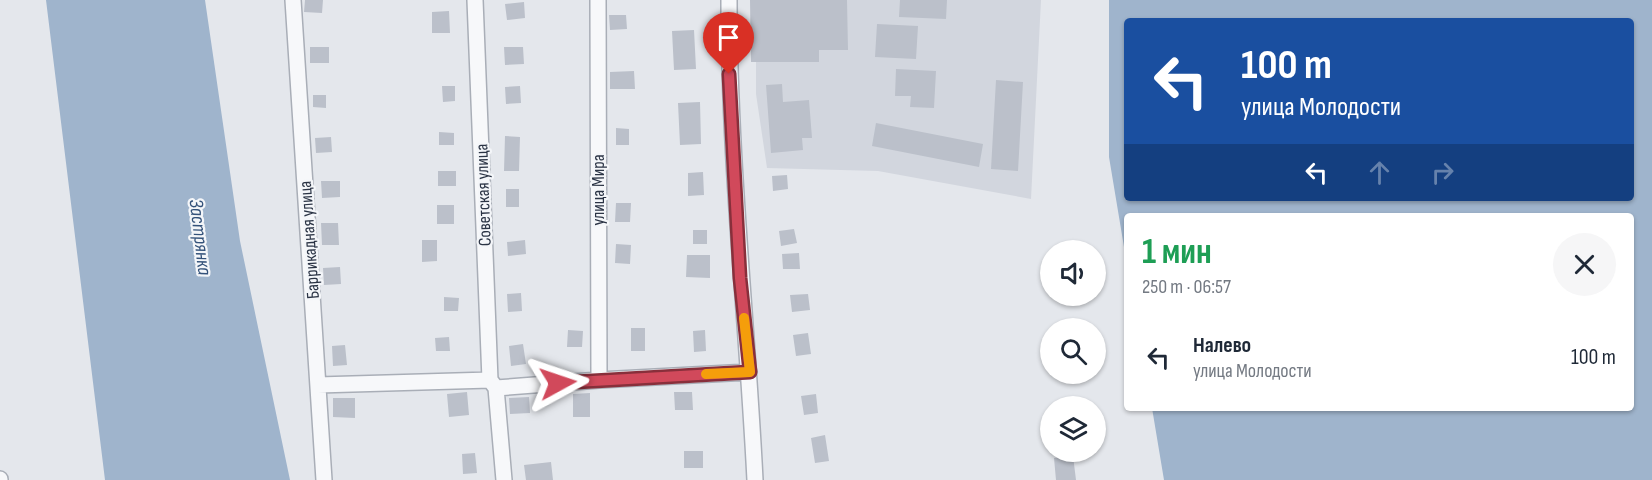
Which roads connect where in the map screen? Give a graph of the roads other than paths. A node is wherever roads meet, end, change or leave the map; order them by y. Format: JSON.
{"nodes":[{"id":1,"x":293,"y":0,"type":"edge"},
{"id":2,"x":475,"y":0,"type":"edge"},
{"id":3,"x":598,"y":0,"type":"edge"},
{"id":4,"x":729,"y":0,"type":"edge"},
{"id":5,"x":750,"y":372,"type":"junction"},
{"id":6,"x":599,"y":380,"type":"junction"},
{"id":7,"x":493,"y":384,"type":"junction"},
{"id":8,"x":318,"y":385,"type":"junction"},
{"id":9,"x":324,"y":480,"type":"edge"},
{"id":10,"x":504,"y":480,"type":"edge"},
{"id":11,"x":755,"y":480,"type":"edge"}],
"edges":[{"from":1,"to":8,"type":"street","name":"Баррикадная улица"},
{"from":2,"to":7,"type":"street","name":"Советская улица"},
{"from":3,"to":6,"type":"street","name":"улица Мира"},
{"from":4,"to":5,"type":"street"},
{"from":5,"to":6,"type":"street"},
{"from":5,"to":11,"type":"street"},
{"from":6,"to":7,"type":"street"},
{"from":7,"to":8,"type":"street"},
{"from":7,"to":10,"type":"street","name":"Советская улица"},
{"from":8,"to":9,"type":"street","name":"Баррикадная улица"}]}
